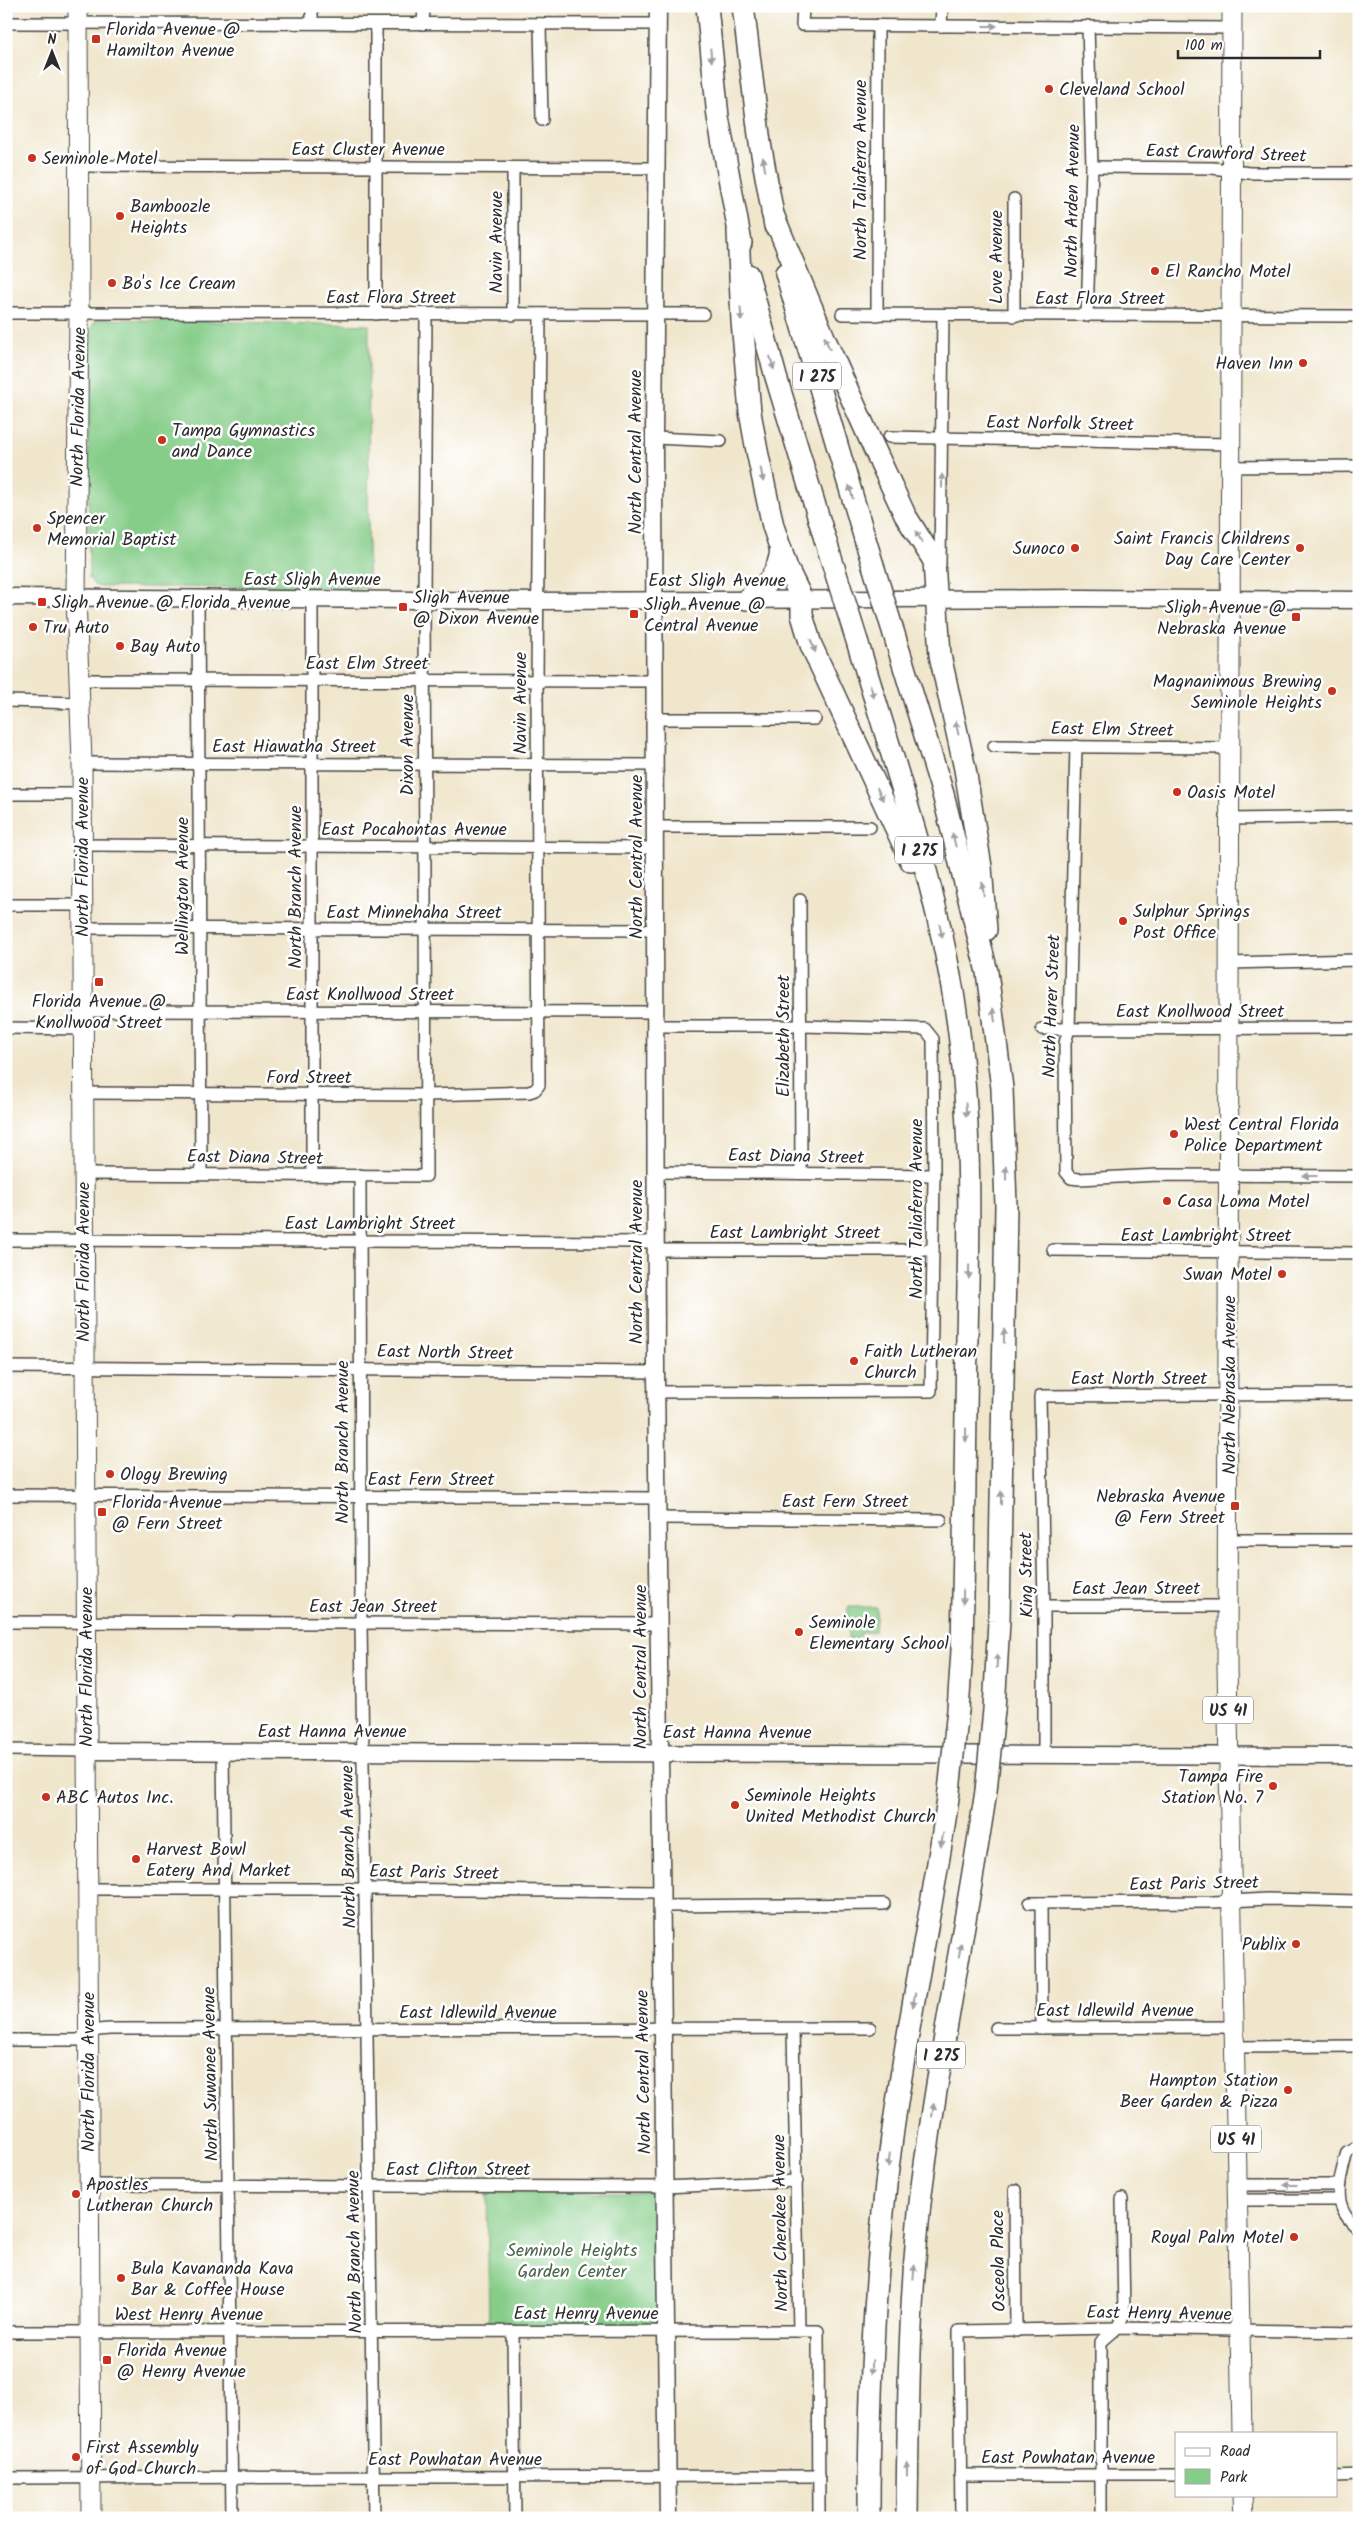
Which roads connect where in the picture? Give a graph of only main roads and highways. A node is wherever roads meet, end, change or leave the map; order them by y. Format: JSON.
{"nodes":[{"id":1,"x":707,"y":6,"type":"edge"},
{"id":2,"x":743,"y":6,"type":"edge"},
{"id":3,"x":1232,"y":6,"type":"edge"},
{"id":4,"x":78,"y":15,"type":"edge"},
{"id":5,"x":772,"y":212,"type":"junction"},
{"id":6,"x":738,"y":231,"type":"junction"},
{"id":7,"x":781,"y":549,"type":"junction"},
{"id":8,"x":747,"y":599,"type":"road end"},
{"id":9,"x":935,"y":905,"type":"junction"},
{"id":10,"x":987,"y":972,"type":"junction"},
{"id":11,"x":1242,"y":2432,"type":"edge"},
{"id":12,"x":869,"y":2460,"type":"junction"},
{"id":13,"x":1243,"y":2496,"type":"edge"},
{"id":14,"x":91,"y":2518,"type":"edge"},
{"id":15,"x":858,"y":2518,"type":"edge"},
{"id":16,"x":869,"y":2518,"type":"edge"},
{"id":17,"x":907,"y":2518,"type":"edge"},
{"id":18,"x":1244,"y":2518,"type":"edge"}],
"edges":[{"from":1,"to":6,"type":"highway","number":"I 275","one_way":true},
{"from":5,"to":2,"type":"highway","number":"I 275","one_way":true},
{"from":3,"to":11,"type":"main road","name":"North Nebraska Avenue","number":"US 41"},
{"from":4,"to":14,"type":"main road","name":"North Florida Avenue"},
{"from":10,"to":5,"type":"highway","number":"I 275","one_way":true,"bridge":true},
{"from":10,"to":5,"type":"highway","one_way":true},
{"from":6,"to":7,"type":"highway","one_way":true},
{"from":6,"to":9,"type":"highway","number":"I 275","one_way":true,"bridge":true},
{"from":7,"to":8,"type":"highway"},
{"from":7,"to":9,"type":"highway","one_way":true},
{"from":9,"to":12,"type":"highway","number":"I 275","one_way":true,"bridge":true},
{"from":17,"to":10,"type":"highway","number":"I 275","one_way":true,"bridge":true},
{"from":12,"to":15,"type":"highway"},
{"from":12,"to":16,"type":"highway","number":"I 275"},
{"from":13,"to":18,"type":"main road"}]}
